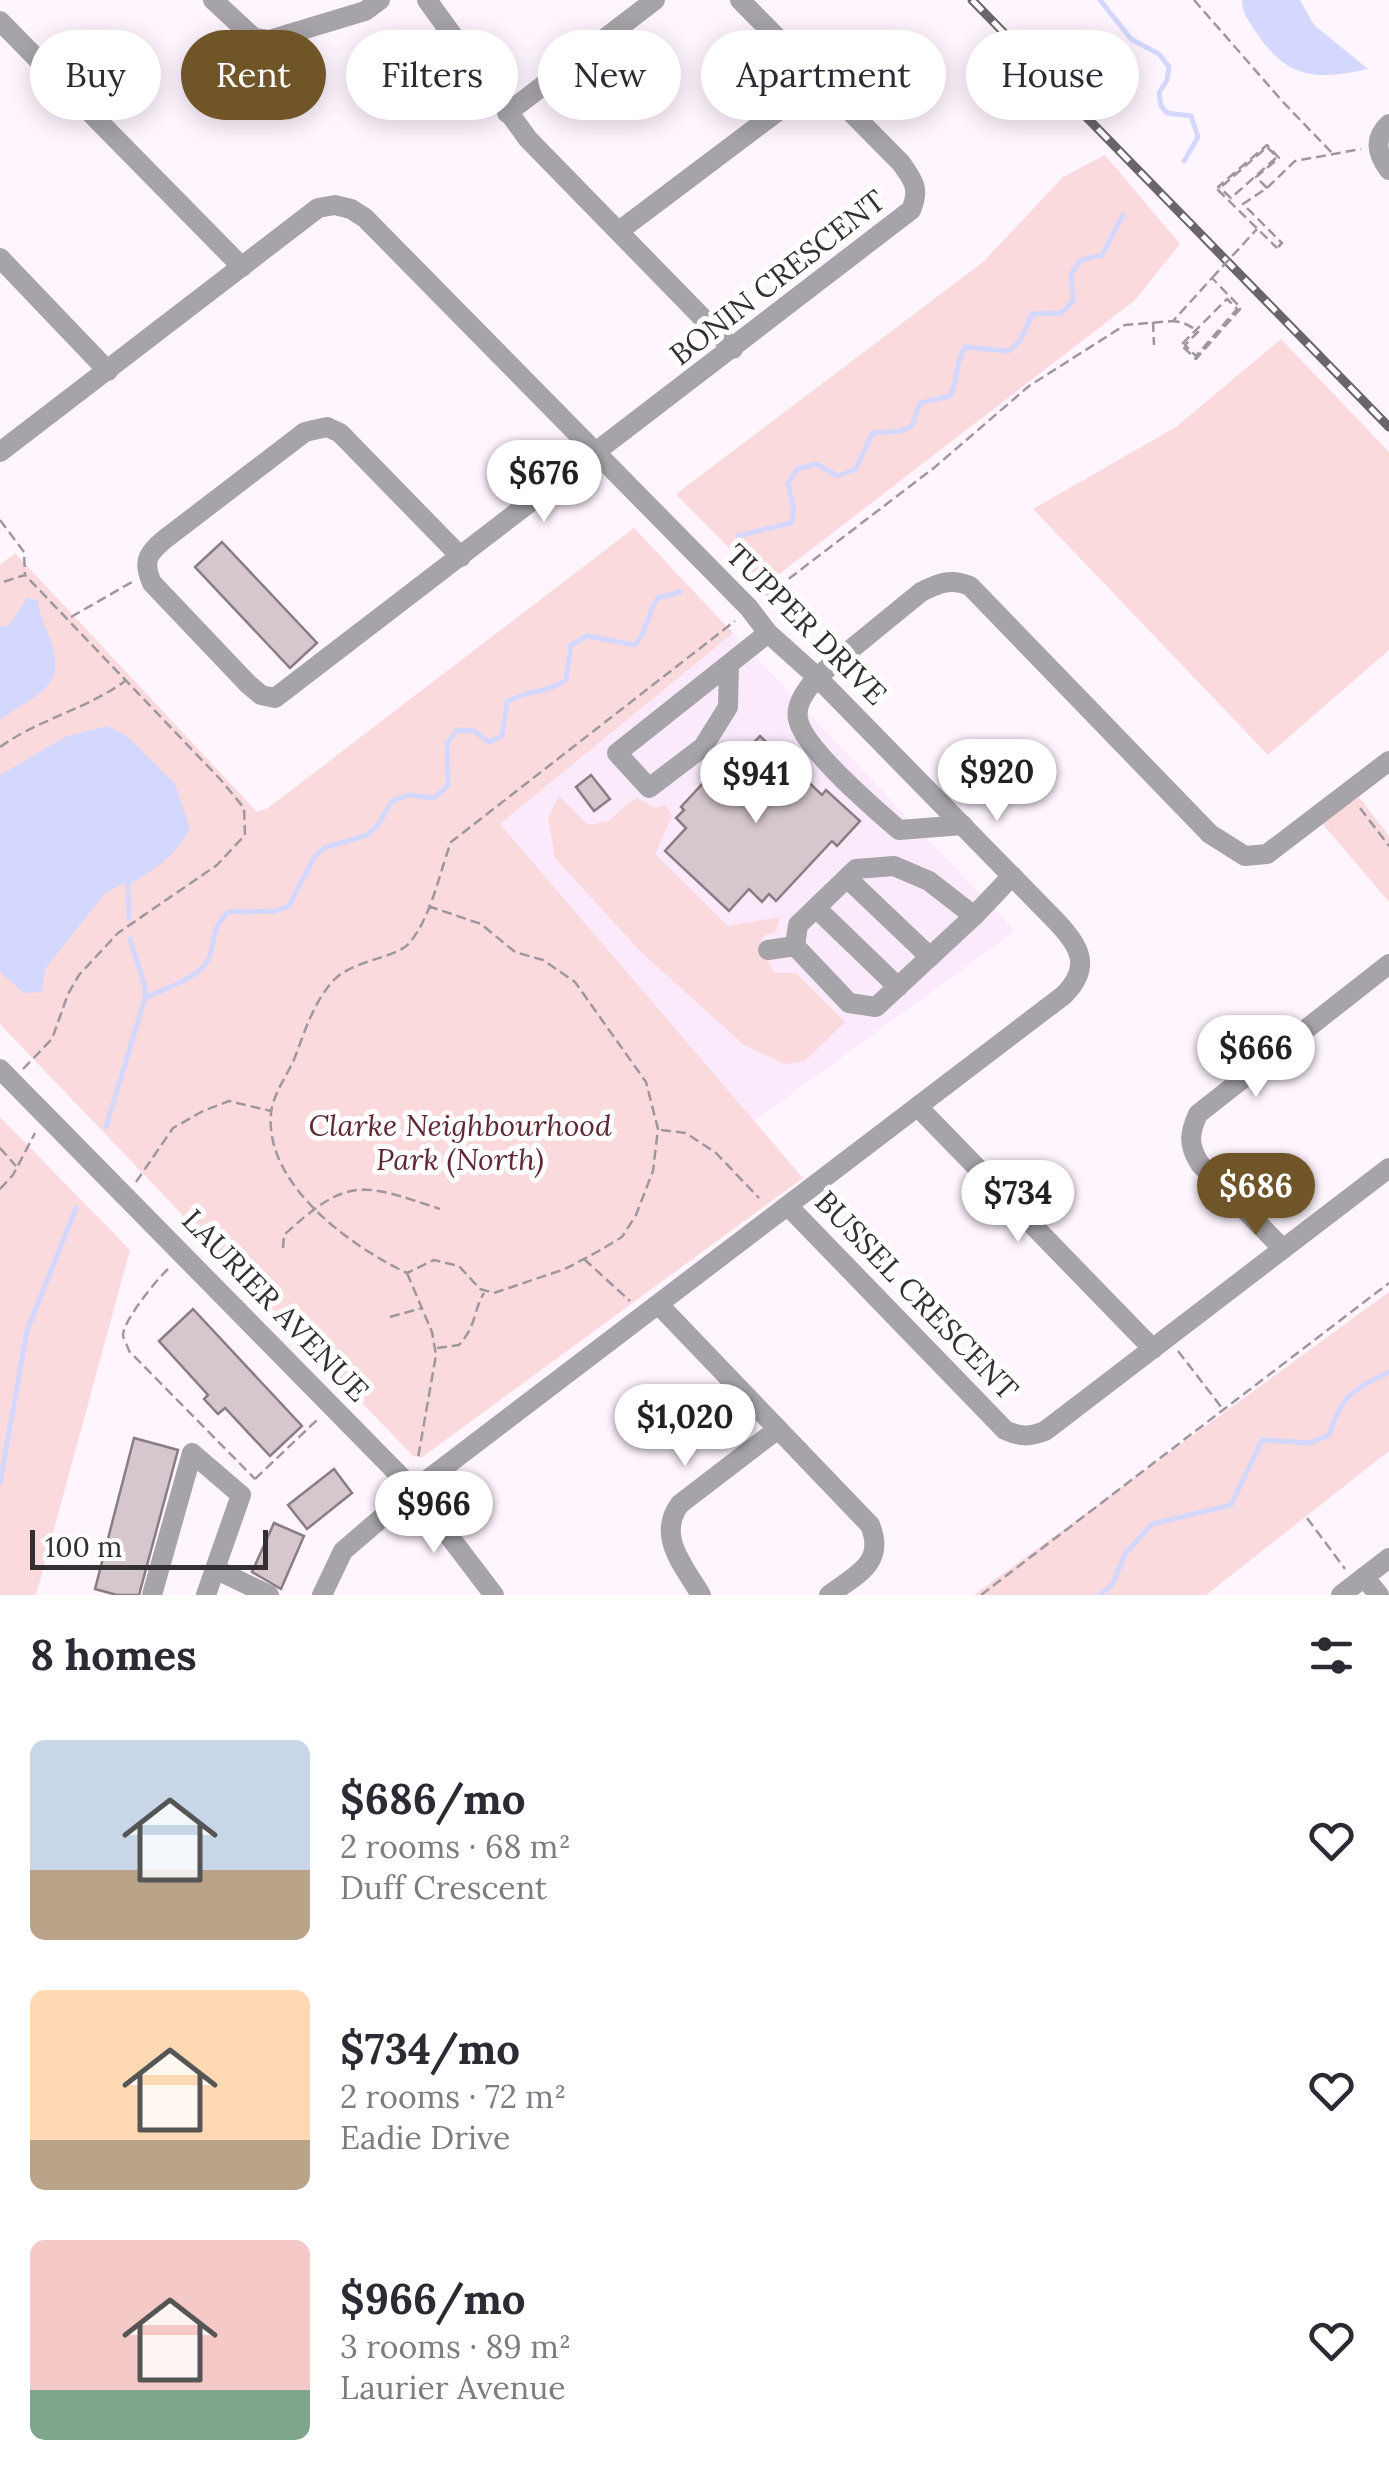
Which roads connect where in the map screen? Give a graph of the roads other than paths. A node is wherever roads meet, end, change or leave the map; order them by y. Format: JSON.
{"nodes":[{"id":1,"x":213,"y":0,"type":"edge"},
{"id":2,"x":380,"y":0,"type":"edge"},
{"id":3,"x":427,"y":0,"type":"edge"},
{"id":4,"x":655,"y":0,"type":"edge"},
{"id":5,"x":740,"y":0,"type":"edge"},
{"id":6,"x":0,"y":21,"type":"edge"},
{"id":7,"x":449,"y":30,"type":"edge"},
{"id":8,"x":769,"y":30,"type":"edge"},
{"id":9,"x":518,"y":105,"type":"edge"},
{"id":10,"x":513,"y":120,"type":"edge"},
{"id":11,"x":766,"y":120,"type":"edge"},
{"id":12,"x":857,"y":120,"type":"edge"},
{"id":13,"x":1389,"y":124,"type":"edge"},
{"id":14,"x":1389,"y":170,"type":"edge"},
{"id":15,"x":618,"y":231,"type":"junction"},
{"id":16,"x":0,"y":258,"type":"edge"},
{"id":17,"x":242,"y":266,"type":"junction"},
{"id":18,"x":733,"y":349,"type":"junction"},
{"id":19,"x":108,"y":371,"type":"junction"},
{"id":20,"x":0,"y":452,"type":"edge"},
{"id":21,"x":598,"y":454,"type":"junction"},
{"id":22,"x":461,"y":557,"type":"junction"},
{"id":23,"x":768,"y":633,"type":"junction"},
{"id":24,"x":729,"y":664,"type":"junction"},
{"id":25,"x":817,"y":677,"type":"junction"},
{"id":26,"x":1389,"y":760,"type":"edge"},
{"id":27,"x":962,"y":825,"type":"junction"},
{"id":28,"x":1012,"y":876,"type":"junction"},
{"id":29,"x":847,"y":878,"type":"junction"},
{"id":30,"x":816,"y":908,"type":"junction"},
{"id":31,"x":974,"y":916,"type":"junction"},
{"id":32,"x":794,"y":946,"type":"junction"},
{"id":33,"x":768,"y":950,"type":"dead end"},
{"id":34,"x":930,"y":957,"type":"junction"},
{"id":35,"x":1389,"y":964,"type":"edge"},
{"id":36,"x":898,"y":987,"type":"junction"},
{"id":37,"x":6,"y":1075,"type":"edge"},
{"id":38,"x":918,"y":1107,"type":"junction"},
{"id":39,"x":1389,"y":1168,"type":"edge"},
{"id":40,"x":788,"y":1206,"type":"junction"},
{"id":41,"x":1282,"y":1249,"type":"junction"},
{"id":42,"x":653,"y":1310,"type":"junction"},
{"id":43,"x":1153,"y":1348,"type":"junction"},
{"id":44,"x":778,"y":1429,"type":"junction"},
{"id":45,"x":414,"y":1490,"type":"junction"},
{"id":46,"x":1389,"y":1558,"type":"edge"},
{"id":47,"x":215,"y":1569,"type":"junction"},
{"id":48,"x":1354,"y":1585,"type":"edge"},
{"id":49,"x":152,"y":1595,"type":"edge"},
{"id":50,"x":206,"y":1595,"type":"edge"},
{"id":51,"x":270,"y":1595,"type":"edge"},
{"id":52,"x":322,"y":1595,"type":"edge"},
{"id":53,"x":494,"y":1595,"type":"edge"},
{"id":54,"x":700,"y":1595,"type":"edge"},
{"id":55,"x":829,"y":1595,"type":"edge"},
{"id":56,"x":1379,"y":1595,"type":"edge"}],
"edges":[{"from":1,"to":2,"type":"street"},
{"from":3,"to":7,"type":"street"},
{"from":4,"to":9,"type":"street"},
{"from":5,"to":8,"type":"street","name":"BONIN CRESCENT"},
{"from":6,"to":17,"type":"street"},
{"from":10,"to":15,"type":"street"},
{"from":11,"to":15,"type":"street"},
{"from":12,"to":18,"type":"street","name":"BONIN CRESCENT"},
{"from":13,"to":14,"type":"street"},
{"from":15,"to":18,"type":"street"},
{"from":16,"to":19,"type":"street"},
{"from":17,"to":19,"type":"street","name":"TUPPER DRIVE"},
{"from":17,"to":21,"type":"street","name":"TUPPER DRIVE"},
{"from":18,"to":21,"type":"street","name":"BONIN CRESCENT"},
{"from":19,"to":20,"type":"street","name":"TUPPER DRIVE"},
{"from":21,"to":22,"type":"street","name":"BONIN CRESCENT"},
{"from":21,"to":23,"type":"street","name":"TUPPER DRIVE"},
{"from":22,"to":22,"type":"street","name":"BONIN CRESCENT"},
{"from":23,"to":24,"type":"street"},
{"from":23,"to":25,"type":"street","name":"TUPPER DRIVE"},
{"from":24,"to":24,"type":"street"},
{"from":25,"to":26,"type":"street"},
{"from":25,"to":27,"type":"street","name":"TUPPER DRIVE"},
{"from":25,"to":27,"type":"street"},
{"from":27,"to":28,"type":"street","name":"TUPPER DRIVE"},
{"from":28,"to":31,"type":"street"},
{"from":28,"to":38,"type":"street","name":"TUPPER DRIVE"},
{"from":29,"to":30,"type":"street"},
{"from":29,"to":31,"type":"street"},
{"from":29,"to":34,"type":"street"},
{"from":30,"to":32,"type":"street"},
{"from":30,"to":36,"type":"street"},
{"from":31,"to":34,"type":"street"},
{"from":32,"to":33,"type":"street"},
{"from":32,"to":36,"type":"street"},
{"from":34,"to":36,"type":"street"},
{"from":35,"to":41,"type":"street"},
{"from":37,"to":45,"type":"street","name":"LAURIER AVENUE"},
{"from":38,"to":40,"type":"street","name":"TUPPER DRIVE"},
{"from":38,"to":43,"type":"street"},
{"from":39,"to":41,"type":"street","name":"BUSSEL CRESCENT"},
{"from":40,"to":42,"type":"street","name":"TUPPER DRIVE"},
{"from":40,"to":43,"type":"street","name":"BUSSEL CRESCENT"},
{"from":41,"to":43,"type":"street","name":"BUSSEL CRESCENT"},
{"from":42,"to":44,"type":"street"},
{"from":42,"to":45,"type":"street","name":"TUPPER DRIVE"},
{"from":44,"to":54,"type":"street"},
{"from":44,"to":55,"type":"street"},
{"from":45,"to":52,"type":"street","name":"TUPPER DRIVE"},
{"from":45,"to":53,"type":"street","name":"LAURIER AVENUE"},
{"from":46,"to":48,"type":"street"},
{"from":47,"to":49,"type":"street"},
{"from":47,"to":50,"type":"street"},
{"from":47,"to":51,"type":"street"},
{"from":48,"to":56,"type":"street"}]}
